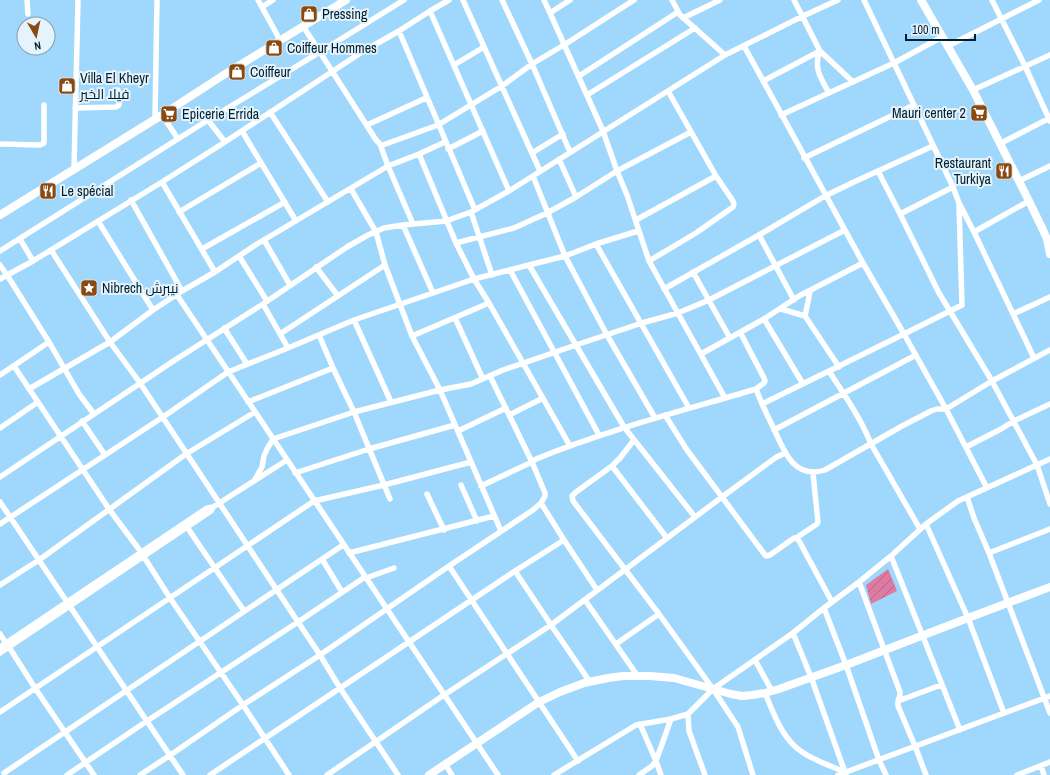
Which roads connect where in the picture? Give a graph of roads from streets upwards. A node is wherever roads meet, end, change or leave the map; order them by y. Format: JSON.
{"nodes":[{"id":1,"x":28,"y":0,"type":"edge"},
{"id":2,"x":78,"y":0,"type":"edge"},
{"id":3,"x":157,"y":0,"type":"edge"},
{"id":4,"x":258,"y":0,"type":"edge"},
{"id":5,"x":273,"y":0,"type":"edge"},
{"id":6,"x":344,"y":0,"type":"edge"},
{"id":7,"x":404,"y":0,"type":"edge"},
{"id":8,"x":449,"y":0,"type":"edge"},
{"id":9,"x":463,"y":0,"type":"edge"},
{"id":10,"x":502,"y":0,"type":"edge"},
{"id":11,"x":544,"y":0,"type":"edge"},
{"id":12,"x":570,"y":0,"type":"edge"},
{"id":13,"x":634,"y":0,"type":"edge"},
{"id":14,"x":672,"y":0,"type":"edge"},
{"id":15,"x":720,"y":0,"type":"edge"},
{"id":16,"x":794,"y":0,"type":"edge"},
{"id":17,"x":838,"y":0,"type":"edge"},
{"id":18,"x":864,"y":0,"type":"edge"},
{"id":19,"x":922,"y":0,"type":"edge"},
{"id":20,"x":992,"y":0,"type":"edge"},
{"id":21,"x":1040,"y":0,"type":"edge"},
{"id":22,"x":262,"y":7,"type":"junction"},
{"id":23,"x":430,"y":11,"type":"junction"},
{"id":24,"x":678,"y":12,"type":"junction"},
{"id":25,"x":550,"y":13,"type":"junction"},
{"id":26,"x":28,"y":14,"type":"dead end"},
{"id":27,"x":803,"y":16,"type":"junction"},
{"id":28,"x":684,"y":18,"type":"junction"},
{"id":29,"x":1001,"y":19,"type":"junction"},
{"id":30,"x":303,"y":26,"type":"junction"},
{"id":31,"x":695,"y":28,"type":"junction"},
{"id":32,"x":399,"y":32,"type":"junction"},
{"id":33,"x":942,"y":37,"type":"junction"},
{"id":34,"x":280,"y":40,"type":"junction"},
{"id":35,"x":564,"y":45,"type":"junction"},
{"id":36,"x":744,"y":46,"type":"junction"},
{"id":37,"x":948,"y":46,"type":"junction"},
{"id":38,"x":484,"y":47,"type":"junction"},
{"id":39,"x":820,"y":51,"type":"junction"},
{"id":40,"x":320,"y":52,"type":"junction"},
{"id":41,"x":725,"y":55,"type":"junction"},
{"id":42,"x":1050,"y":55,"type":"edge"},
{"id":43,"x":894,"y":63,"type":"junction"},
{"id":44,"x":532,"y":64,"type":"junction"},
{"id":45,"x":454,"y":65,"type":"junction"},
{"id":46,"x":1025,"y":66,"type":"junction"},
{"id":47,"x":332,"y":71,"type":"junction"},
{"id":48,"x":579,"y":76,"type":"junction"},
{"id":49,"x":763,"y":81,"type":"junction"},
{"id":50,"x":854,"y":82,"type":"junction"},
{"id":51,"x":502,"y":86,"type":"junction"},
{"id":52,"x":118,"y":90,"type":"dead end"},
{"id":53,"x":973,"y":90,"type":"junction"},
{"id":54,"x":668,"y":91,"type":"junction"},
{"id":55,"x":829,"y":93,"type":"junction"},
{"id":56,"x":587,"y":95,"type":"junction"},
{"id":57,"x":426,"y":98,"type":"junction"},
{"id":58,"x":44,"y":105,"type":"dead end"},
{"id":59,"x":471,"y":105,"type":"junction"},
{"id":60,"x":914,"y":105,"type":"junction"},
{"id":61,"x":75,"y":108,"type":"junction"},
{"id":62,"x":270,"y":112,"type":"junction"},
{"id":63,"x":781,"y":115,"type":"junction"},
{"id":64,"x":159,"y":117,"type":"junction"},
{"id":65,"x":1050,"y":119,"type":"edge"},
{"id":66,"x":208,"y":120,"type":"junction"},
{"id":67,"x":367,"y":125,"type":"junction"},
{"id":68,"x":438,"y":125,"type":"junction"},
{"id":69,"x":242,"y":131,"type":"junction"},
{"id":70,"x":483,"y":131,"type":"junction"},
{"id":71,"x":603,"y":131,"type":"junction"},
{"id":72,"x":691,"y":132,"type":"junction"},
{"id":73,"x":563,"y":134,"type":"junction"},
{"id":74,"x":178,"y":139,"type":"junction"},
{"id":75,"x":225,"y":142,"type":"junction"},
{"id":76,"x":445,"y":142,"type":"junction"},
{"id":77,"x":0,"y":144,"type":"edge"},
{"id":78,"x":380,"y":144,"type":"junction"},
{"id":79,"x":999,"y":144,"type":"junction"},
{"id":80,"x":933,"y":146,"type":"junction"},
{"id":81,"x":448,"y":149,"type":"junction"},
{"id":82,"x":570,"y":152,"type":"junction"},
{"id":83,"x":419,"y":154,"type":"junction"},
{"id":84,"x":532,"y":154,"type":"junction"},
{"id":85,"x":804,"y":158,"type":"junction"},
{"id":86,"x":559,"y":159,"type":"junction"},
{"id":87,"x":261,"y":163,"type":"junction"},
{"id":88,"x":388,"y":166,"type":"junction"},
{"id":89,"x":1050,"y":166,"type":"edge"},
{"id":90,"x":74,"y":169,"type":"junction"},
{"id":91,"x":540,"y":171,"type":"junction"},
{"id":92,"x":618,"y":171,"type":"junction"},
{"id":93,"x":878,"y":172,"type":"junction"},
{"id":94,"x":532,"y":176,"type":"junction"},
{"id":95,"x":716,"y":176,"type":"junction"},
{"id":96,"x":1018,"y":181,"type":"junction"},
{"id":97,"x":162,"y":182,"type":"junction"},
{"id":98,"x":953,"y":187,"type":"junction"},
{"id":99,"x":351,"y":189,"type":"junction"},
{"id":100,"x":509,"y":190,"type":"junction"},
{"id":101,"x":825,"y":196,"type":"junction"},
{"id":102,"x":576,"y":197,"type":"junction"},
{"id":103,"x":131,"y":200,"type":"junction"},
{"id":104,"x":1029,"y":201,"type":"junction"},
{"id":105,"x":285,"y":202,"type":"junction"},
{"id":106,"x":328,"y":202,"type":"junction"},
{"id":107,"x":959,"y":203,"type":"junction"},
{"id":108,"x":473,"y":211,"type":"junction"},
{"id":109,"x":179,"y":212,"type":"junction"},
{"id":110,"x":1,"y":213,"type":"edge"},
{"id":111,"x":547,"y":213,"type":"junction"},
{"id":112,"x":900,"y":214,"type":"junction"},
{"id":113,"x":636,"y":220,"type":"junction"},
{"id":114,"x":98,"y":221,"type":"junction"},
{"id":115,"x":296,"y":221,"type":"junction"},
{"id":116,"x":446,"y":221,"type":"junction"},
{"id":117,"x":413,"y":224,"type":"junction"},
{"id":118,"x":403,"y":225,"type":"junction"},
{"id":119,"x":845,"y":230,"type":"junction"},
{"id":120,"x":638,"y":231,"type":"junction"},
{"id":121,"x":376,"y":232,"type":"junction"},
{"id":122,"x":974,"y":232,"type":"junction"},
{"id":123,"x":759,"y":235,"type":"junction"},
{"id":124,"x":479,"y":236,"type":"junction"},
{"id":125,"x":20,"y":239,"type":"junction"},
{"id":126,"x":264,"y":240,"type":"junction"},
{"id":127,"x":456,"y":243,"type":"junction"},
{"id":128,"x":596,"y":244,"type":"junction"},
{"id":129,"x":1,"y":249,"type":"edge"},
{"id":130,"x":202,"y":249,"type":"junction"},
{"id":131,"x":51,"y":250,"type":"junction"},
{"id":132,"x":1050,"y":254,"type":"edge"},
{"id":133,"x":238,"y":256,"type":"junction"},
{"id":134,"x":564,"y":256,"type":"junction"},
{"id":135,"x":33,"y":261,"type":"junction"},
{"id":136,"x":649,"y":261,"type":"junction"},
{"id":137,"x":863,"y":263,"type":"junction"},
{"id":138,"x":0,"y":265,"type":"edge"},
{"id":139,"x":385,"y":265,"type":"junction"},
{"id":140,"x":530,"y":265,"type":"junction"},
{"id":141,"x":776,"y":266,"type":"junction"},
{"id":142,"x":316,"y":268,"type":"junction"},
{"id":143,"x":510,"y":270,"type":"junction"},
{"id":144,"x":215,"y":272,"type":"junction"},
{"id":145,"x":693,"y":272,"type":"junction"},
{"id":146,"x":7,"y":275,"type":"junction"},
{"id":147,"x":492,"y":275,"type":"junction"},
{"id":148,"x":474,"y":279,"type":"junction"},
{"id":149,"x":0,"y":280,"type":"edge"},
{"id":150,"x":290,"y":285,"type":"junction"},
{"id":151,"x":664,"y":289,"type":"junction"},
{"id":152,"x":182,"y":291,"type":"junction"},
{"id":153,"x":810,"y":292,"type":"junction"},
{"id":154,"x":433,"y":293,"type":"junction"},
{"id":155,"x":177,"y":295,"type":"junction"},
{"id":156,"x":338,"y":296,"type":"junction"},
{"id":157,"x":1050,"y":297,"type":"edge"},
{"id":158,"x":709,"y":300,"type":"junction"},
{"id":159,"x":794,"y":300,"type":"junction"},
{"id":160,"x":265,"y":302,"type":"junction"},
{"id":161,"x":489,"y":303,"type":"junction"},
{"id":162,"x":399,"y":304,"type":"junction"},
{"id":163,"x":781,"y":309,"type":"junction"},
{"id":164,"x":153,"y":310,"type":"junction"},
{"id":165,"x":950,"y":312,"type":"junction"},
{"id":166,"x":678,"y":313,"type":"junction"},
{"id":167,"x":1013,"y":314,"type":"junction"},
{"id":168,"x":805,"y":316,"type":"junction"},
{"id":169,"x":455,"y":318,"type":"junction"},
{"id":170,"x":764,"y":319,"type":"junction"},
{"id":171,"x":354,"y":320,"type":"junction"},
{"id":172,"x":642,"y":323,"type":"junction"},
{"id":173,"x":224,"y":328,"type":"junction"},
{"id":174,"x":740,"y":332,"type":"junction"},
{"id":175,"x":280,"y":334,"type":"junction"},
{"id":176,"x":904,"y":334,"type":"junction"},
{"id":177,"x":320,"y":335,"type":"junction"},
{"id":178,"x":607,"y":335,"type":"junction"},
{"id":179,"x":412,"y":336,"type":"junction"},
{"id":180,"x":730,"y":338,"type":"junction"},
{"id":181,"x":206,"y":340,"type":"junction"},
{"id":182,"x":49,"y":342,"type":"junction"},
{"id":183,"x":110,"y":342,"type":"junction"},
{"id":184,"x":576,"y":345,"type":"junction"},
{"id":185,"x":288,"y":348,"type":"junction"},
{"id":186,"x":1050,"y":350,"type":"edge"},
{"id":187,"x":554,"y":352,"type":"junction"},
{"id":188,"x":701,"y":354,"type":"junction"},
{"id":189,"x":916,"y":355,"type":"junction"},
{"id":190,"x":1034,"y":358,"type":"junction"},
{"id":191,"x":247,"y":364,"type":"junction"},
{"id":192,"x":523,"y":364,"type":"junction"},
{"id":193,"x":14,"y":366,"type":"junction"},
{"id":194,"x":839,"y":366,"type":"junction"},
{"id":195,"x":65,"y":368,"type":"junction"},
{"id":196,"x":333,"y":368,"type":"junction"},
{"id":197,"x":829,"y":371,"type":"junction"},
{"id":198,"x":228,"y":372,"type":"junction"},
{"id":199,"x":0,"y":375,"type":"edge"},
{"id":200,"x":490,"y":376,"type":"junction"},
{"id":201,"x":483,"y":379,"type":"junction"},
{"id":202,"x":992,"y":381,"type":"junction"},
{"id":203,"x":140,"y":383,"type":"junction"},
{"id":204,"x":803,"y":384,"type":"junction"},
{"id":205,"x":756,"y":388,"type":"junction"},
{"id":206,"x":29,"y":389,"type":"junction"},
{"id":207,"x":440,"y":390,"type":"junction"},
{"id":208,"x":843,"y":394,"type":"junction"},
{"id":209,"x":543,"y":398,"type":"junction"},
{"id":210,"x":725,"y":398,"type":"junction"},
{"id":211,"x":38,"y":402,"type":"junction"},
{"id":212,"x":248,"y":402,"type":"junction"},
{"id":213,"x":391,"y":402,"type":"junction"},
{"id":214,"x":762,"y":404,"type":"junction"},
{"id":215,"x":1050,"y":404,"type":"edge"},
{"id":216,"x":506,"y":408,"type":"junction"},
{"id":217,"x":689,"y":408,"type":"junction"},
{"id":218,"x":946,"y":408,"type":"junction"},
{"id":219,"x":255,"y":412,"type":"junction"},
{"id":220,"x":354,"y":412,"type":"junction"},
{"id":221,"x":94,"y":414,"type":"junction"},
{"id":222,"x":509,"y":415,"type":"junction"},
{"id":223,"x":665,"y":415,"type":"junction"},
{"id":224,"x":163,"y":417,"type":"junction"},
{"id":225,"x":655,"y":418,"type":"junction"},
{"id":226,"x":82,"y":421,"type":"junction"},
{"id":227,"x":1014,"y":421,"type":"junction"},
{"id":228,"x":624,"y":427,"type":"junction"},
{"id":229,"x":0,"y":428,"type":"edge"},
{"id":230,"x":456,"y":428,"type":"junction"},
{"id":231,"x":774,"y":430,"type":"junction"},
{"id":232,"x":61,"y":436,"type":"junction"},
{"id":233,"x":599,"y":436,"type":"junction"},
{"id":234,"x":273,"y":439,"type":"junction"},
{"id":235,"x":634,"y":440,"type":"junction"},
{"id":236,"x":871,"y":444,"type":"junction"},
{"id":237,"x":570,"y":446,"type":"junction"},
{"id":238,"x":966,"y":447,"type":"junction"},
{"id":239,"x":369,"y":449,"type":"junction"},
{"id":240,"x":785,"y":453,"type":"junction"},
{"id":241,"x":186,"y":454,"type":"junction"},
{"id":242,"x":105,"y":455,"type":"junction"},
{"id":243,"x":1050,"y":459,"type":"edge"},
{"id":244,"x":287,"y":460,"type":"junction"},
{"id":245,"x":471,"y":462,"type":"junction"},
{"id":246,"x":532,"y":462,"type":"junction"},
{"id":247,"x":1037,"y":465,"type":"junction"},
{"id":248,"x":612,"y":466,"type":"junction"},
{"id":249,"x":84,"y":470,"type":"junction"},
{"id":250,"x":295,"y":473,"type":"junction"},
{"id":251,"x":813,"y":473,"type":"junction"},
{"id":252,"x":0,"y":477,"type":"edge"},
{"id":253,"x":254,"y":481,"type":"junction"},
{"id":254,"x":384,"y":485,"type":"junction"},
{"id":255,"x":461,"y":485,"type":"dead end"},
{"id":256,"x":481,"y":486,"type":"junction"},
{"id":257,"x":987,"y":488,"type":"junction"},
{"id":258,"x":427,"y":494,"type":"dead end"},
{"id":259,"x":722,"y":497,"type":"junction"},
{"id":260,"x":967,"y":497,"type":"junction"},
{"id":261,"x":390,"y":499,"type":"dead end"},
{"id":262,"x":314,"y":501,"type":"junction"},
{"id":263,"x":0,"y":502,"type":"edge"},
{"id":264,"x":220,"y":503,"type":"junction"},
{"id":265,"x":541,"y":503,"type":"junction"},
{"id":266,"x":1050,"y":504,"type":"edge"},
{"id":267,"x":213,"y":507,"type":"junction"},
{"id":268,"x":109,"y":509,"type":"junction"},
{"id":269,"x":494,"y":516,"type":"junction"},
{"id":270,"x":10,"y":517,"type":"junction"},
{"id":271,"x":695,"y":517,"type":"junction"},
{"id":272,"x":477,"y":521,"type":"junction"},
{"id":273,"x":0,"y":524,"type":"edge"},
{"id":274,"x":926,"y":524,"type":"junction"},
{"id":275,"x":187,"y":527,"type":"junction"},
{"id":276,"x":920,"y":529,"type":"junction"},
{"id":277,"x":1050,"y":529,"type":"edge"},
{"id":278,"x":444,"y":530,"type":"junction"},
{"id":279,"x":501,"y":532,"type":"junction"},
{"id":280,"x":667,"y":538,"type":"junction"},
{"id":281,"x":796,"y":538,"type":"junction"},
{"id":282,"x":564,"y":540,"type":"junction"},
{"id":283,"x":343,"y":545,"type":"junction"},
{"id":284,"x":248,"y":546,"type":"junction"},
{"id":285,"x":349,"y":553,"type":"junction"},
{"id":286,"x":989,"y":553,"type":"junction"},
{"id":287,"x":142,"y":554,"type":"junction"},
{"id":288,"x":891,"y":556,"type":"junction"},
{"id":289,"x":322,"y":558,"type":"junction"},
{"id":290,"x":39,"y":560,"type":"junction"},
{"id":291,"x":449,"y":566,"type":"junction"},
{"id":292,"x":215,"y":568,"type":"junction"},
{"id":293,"x":394,"y":568,"type":"dead end"},
{"id":294,"x":626,"y":569,"type":"junction"},
{"id":295,"x":515,"y":572,"type":"junction"},
{"id":296,"x":365,"y":577,"type":"junction"},
{"id":297,"x":858,"y":582,"type":"junction"},
{"id":298,"x":0,"y":585,"type":"edge"},
{"id":299,"x":1050,"y":587,"type":"edge"},
{"id":300,"x":276,"y":590,"type":"junction"},
{"id":301,"x":597,"y":590,"type":"junction"},
{"id":302,"x":342,"y":592,"type":"junction"},
{"id":303,"x":170,"y":598,"type":"junction"},
{"id":304,"x":472,"y":600,"type":"junction"},
{"id":305,"x":585,"y":600,"type":"junction"},
{"id":306,"x":832,"y":602,"type":"junction"},
{"id":307,"x":1008,"y":602,"type":"junction"},
{"id":308,"x":69,"y":604,"type":"junction"},
{"id":309,"x":824,"y":608,"type":"junction"},
{"id":310,"x":386,"y":609,"type":"junction"},
{"id":311,"x":244,"y":611,"type":"junction"},
{"id":312,"x":660,"y":614,"type":"junction"},
{"id":313,"x":968,"y":618,"type":"junction"},
{"id":314,"x":298,"y":622,"type":"junction"},
{"id":315,"x":550,"y":625,"type":"junction"},
{"id":316,"x":793,"y":633,"type":"junction"},
{"id":317,"x":0,"y":634,"type":"edge"},
{"id":318,"x":922,"y":635,"type":"junction"},
{"id":319,"x":200,"y":642,"type":"junction"},
{"id":320,"x":409,"y":642,"type":"junction"},
{"id":321,"x":616,"y":644,"type":"junction"},
{"id":322,"x":7,"y":645,"type":"junction"},
{"id":323,"x":0,"y":647,"type":"edge"},
{"id":324,"x":97,"y":647,"type":"junction"},
{"id":325,"x":884,"y":651,"type":"junction"},
{"id":326,"x":0,"y":653,"type":"edge"},
{"id":327,"x":507,"y":654,"type":"junction"},
{"id":328,"x":320,"y":655,"type":"junction"},
{"id":329,"x":755,"y":660,"type":"junction"},
{"id":330,"x":846,"y":665,"type":"junction"},
{"id":331,"x":221,"y":672,"type":"junction"},
{"id":332,"x":637,"y":675,"type":"junction"},
{"id":333,"x":811,"y":677,"type":"junction"},
{"id":334,"x":590,"y":682,"type":"junction"},
{"id":335,"x":942,"y":685,"type":"junction"},
{"id":336,"x":35,"y":688,"type":"junction"},
{"id":337,"x":340,"y":688,"type":"junction"},
{"id":338,"x":713,"y":689,"type":"junction"},
{"id":339,"x":127,"y":690,"type":"junction"},
{"id":340,"x":769,"y":692,"type":"junction"},
{"id":341,"x":444,"y":695,"type":"junction"},
{"id":342,"x":1047,"y":698,"type":"edge"},
{"id":343,"x":898,"y":701,"type":"junction"},
{"id":344,"x":539,"y":702,"type":"junction"},
{"id":345,"x":244,"y":706,"type":"junction"},
{"id":346,"x":0,"y":712,"type":"edge"},
{"id":347,"x":1004,"y":713,"type":"junction"},
{"id":348,"x":1050,"y":713,"type":"edge"},
{"id":349,"x":688,"y":714,"type":"junction"},
{"id":350,"x":671,"y":719,"type":"junction"},
{"id":351,"x":147,"y":721,"type":"junction"},
{"id":352,"x":640,"y":724,"type":"junction"},
{"id":353,"x":960,"y":730,"type":"junction"},
{"id":354,"x":64,"y":732,"type":"junction"},
{"id":355,"x":265,"y":739,"type":"junction"},
{"id":356,"x":376,"y":741,"type":"junction"},
{"id":357,"x":476,"y":743,"type":"junction"},
{"id":358,"x":916,"y":746,"type":"junction"},
{"id":359,"x":170,"y":756,"type":"junction"},
{"id":360,"x":879,"y":760,"type":"junction"},
{"id":361,"x":578,"y":761,"type":"junction"},
{"id":362,"x":656,"y":761,"type":"junction"},
{"id":363,"x":1050,"y":762,"type":"edge"},
{"id":364,"x":85,"y":763,"type":"junction"},
{"id":365,"x":445,"y":764,"type":"junction"},
{"id":366,"x":1041,"y":766,"type":"junction"},
{"id":367,"x":3,"y":772,"type":"edge"},
{"id":368,"x":335,"y":773,"type":"edge"},
{"id":369,"x":845,"y":774,"type":"edge"},
{"id":370,"x":67,"y":775,"type":"edge"},
{"id":371,"x":94,"y":775,"type":"edge"},
{"id":372,"x":140,"y":775,"type":"edge"},
{"id":373,"x":183,"y":775,"type":"edge"},
{"id":374,"x":210,"y":775,"type":"edge"},
{"id":375,"x":289,"y":775,"type":"edge"},
{"id":376,"x":327,"y":775,"type":"edge"},
{"id":377,"x":398,"y":775,"type":"edge"},
{"id":378,"x":429,"y":775,"type":"edge"},
{"id":379,"x":452,"y":775,"type":"edge"},
{"id":380,"x":498,"y":775,"type":"edge"},
{"id":381,"x":554,"y":775,"type":"edge"},
{"id":382,"x":639,"y":775,"type":"edge"},
{"id":383,"x":661,"y":775,"type":"edge"},
{"id":384,"x":705,"y":775,"type":"edge"},
{"id":385,"x":753,"y":775,"type":"edge"},
{"id":386,"x":838,"y":775,"type":"edge"},
{"id":387,"x":886,"y":775,"type":"edge"},
{"id":388,"x":926,"y":775,"type":"edge"},
{"id":389,"x":1016,"y":775,"type":"edge"},
{"id":390,"x":1044,"y":775,"type":"edge"}],
"edges":[{"from":1,"to":26,"type":"street"},
{"from":2,"to":61,"type":"street"},
{"from":3,"to":64,"type":"street"},
{"from":4,"to":22,"type":"street"},
{"from":5,"to":22,"type":"street"},
{"from":6,"to":30,"type":"street"},
{"from":7,"to":40,"type":"street"},
{"from":8,"to":23,"type":"street"},
{"from":9,"to":38,"type":"street"},
{"from":10,"to":44,"type":"street"},
{"from":11,"to":25,"type":"street"},
{"from":12,"to":25,"type":"street"},
{"from":13,"to":35,"type":"street"},
{"from":14,"to":24,"type":"street"},
{"from":15,"to":28,"type":"street"},
{"from":16,"to":27,"type":"street"},
{"from":17,"to":27,"type":"street"},
{"from":18,"to":43,"type":"street"},
{"from":19,"to":33,"type":"street"},
{"from":20,"to":29,"type":"street"},
{"from":21,"to":29,"type":"street"},
{"from":22,"to":34,"type":"street"},
{"from":23,"to":32,"type":"street"},
{"from":23,"to":45,"type":"street"},
{"from":24,"to":28,"type":"street"},
{"from":24,"to":48,"type":"street"},
{"from":25,"to":35,"type":"street"},
{"from":27,"to":36,"type":"street"},
{"from":27,"to":39,"type":"street"},
{"from":28,"to":31,"type":"street"},
{"from":29,"to":37,"type":"street"},
{"from":29,"to":46,"type":"street"},
{"from":30,"to":34,"type":"street"},
{"from":30,"to":40,"type":"street"},
{"from":31,"to":41,"type":"street"},
{"from":31,"to":56,"type":"street"},
{"from":32,"to":47,"type":"street"},
{"from":32,"to":57,"type":"street"},
{"from":33,"to":37,"type":"street"},
{"from":33,"to":43,"type":"street"},
{"from":34,"to":64,"type":"street"},
{"from":35,"to":44,"type":"street"},
{"from":35,"to":48,"type":"street"},
{"from":36,"to":41,"type":"street"},
{"from":36,"to":49,"type":"street"},
{"from":37,"to":53,"type":"street"},
{"from":38,"to":45,"type":"street"},
{"from":38,"to":51,"type":"street"},
{"from":39,"to":49,"type":"street"},
{"from":39,"to":50,"type":"street"},
{"from":39,"to":55,"type":"street"},
{"from":40,"to":47,"type":"street"},
{"from":40,"to":66,"type":"street"},
{"from":41,"to":54,"type":"street"},
{"from":42,"to":46,"type":"street"},
{"from":43,"to":50,"type":"street"},
{"from":43,"to":60,"type":"street"},
{"from":44,"to":51,"type":"street"},
{"from":44,"to":73,"type":"street"},
{"from":45,"to":59,"type":"street"},
{"from":46,"to":53,"type":"street"},
{"from":46,"to":65,"type":"street"},
{"from":47,"to":62,"type":"street"},
{"from":47,"to":67,"type":"street"},
{"from":48,"to":56,"type":"street"},
{"from":49,"to":63,"type":"street"},
{"from":50,"to":55,"type":"street"},
{"from":51,"to":59,"type":"street"},
{"from":51,"to":84,"type":"street"},
{"from":52,"to":61,"type":"street"},
{"from":53,"to":79,"type":"street"},
{"from":54,"to":71,"type":"street"},
{"from":54,"to":72,"type":"street"},
{"from":55,"to":63,"type":"street"},
{"from":56,"to":71,"type":"street"},
{"from":57,"to":67,"type":"street"},
{"from":57,"to":68,"type":"street"},
{"from":58,"to":77,"type":"street"},
{"from":59,"to":68,"type":"street"},
{"from":59,"to":70,"type":"street"},
{"from":60,"to":80,"type":"street"},
{"from":60,"to":85,"type":"street"},
{"from":61,"to":90,"type":"street"},
{"from":62,"to":69,"type":"street"},
{"from":62,"to":106,"type":"street"},
{"from":63,"to":85,"type":"street"},
{"from":64,"to":74,"type":"street"},
{"from":64,"to":90,"type":"street"},
{"from":65,"to":79,"type":"street"},
{"from":66,"to":74,"type":"street"},
{"from":66,"to":75,"type":"street"},
{"from":67,"to":78,"type":"street"},
{"from":68,"to":76,"type":"street"},
{"from":68,"to":78,"type":"street"},
{"from":69,"to":75,"type":"street"},
{"from":69,"to":87,"type":"street"},
{"from":70,"to":81,"type":"street"},
{"from":70,"to":100,"type":"street"},
{"from":71,"to":82,"type":"street"},
{"from":71,"to":92,"type":"street"},
{"from":72,"to":92,"type":"street"},
{"from":72,"to":95,"type":"street"},
{"from":73,"to":82,"type":"street"},
{"from":73,"to":84,"type":"street"},
{"from":74,"to":125,"type":"street"},
{"from":75,"to":97,"type":"street"},
{"from":76,"to":81,"type":"street"},
{"from":76,"to":83,"type":"street"},
{"from":78,"to":88,"type":"street"},
{"from":79,"to":96,"type":"street"},
{"from":80,"to":93,"type":"street"},
{"from":80,"to":98,"type":"street"},
{"from":81,"to":108,"type":"street"},
{"from":82,"to":86,"type":"street"},
{"from":83,"to":88,"type":"street"},
{"from":83,"to":116,"type":"street"},
{"from":84,"to":91,"type":"street"},
{"from":85,"to":101,"type":"street"},
{"from":86,"to":91,"type":"street"},
{"from":86,"to":102,"type":"street"},
{"from":87,"to":105,"type":"street"},
{"from":87,"to":109,"type":"street"},
{"from":88,"to":99,"type":"street"},
{"from":88,"to":117,"type":"street"},
{"from":89,"to":96,"type":"street"},
{"from":90,"to":110,"type":"street"},
{"from":91,"to":94,"type":"street"},
{"from":92,"to":102,"type":"street"},
{"from":92,"to":113,"type":"street"},
{"from":93,"to":101,"type":"street"},
{"from":93,"to":112,"type":"street"},
{"from":94,"to":100,"type":"street"},
{"from":94,"to":111,"type":"street"},
{"from":95,"to":113,"type":"street"},
{"from":95,"to":136,"type":"street"},
{"from":96,"to":104,"type":"street"},
{"from":97,"to":103,"type":"street"},
{"from":97,"to":109,"type":"street"},
{"from":98,"to":107,"type":"street"},
{"from":98,"to":112,"type":"street"},
{"from":99,"to":106,"type":"street"},
{"from":99,"to":121,"type":"street"},
{"from":100,"to":108,"type":"street"},
{"from":101,"to":119,"type":"street"},
{"from":101,"to":123,"type":"street"},
{"from":102,"to":111,"type":"street"},
{"from":103,"to":114,"type":"street"},
{"from":103,"to":152,"type":"street"},
{"from":104,"to":122,"type":"street"},
{"from":104,"to":132,"type":"street"},
{"from":105,"to":115,"type":"street"},
{"from":105,"to":130,"type":"street"},
{"from":106,"to":115,"type":"street"},
{"from":107,"to":122,"type":"street"},
{"from":107,"to":165,"type":"street"},
{"from":108,"to":116,"type":"street"},
{"from":108,"to":124,"type":"street"},
{"from":109,"to":130,"type":"street"},
{"from":111,"to":124,"type":"street"},
{"from":111,"to":134,"type":"street"},
{"from":112,"to":165,"type":"street"},
{"from":113,"to":120,"type":"street"},
{"from":114,"to":131,"type":"street"},
{"from":114,"to":164,"type":"street"},
{"from":115,"to":126,"type":"street"},
{"from":116,"to":117,"type":"street"},
{"from":116,"to":127,"type":"street"},
{"from":117,"to":118,"type":"street"},
{"from":118,"to":121,"type":"street"},
{"from":118,"to":154,"type":"street"},
{"from":119,"to":137,"type":"street"},
{"from":119,"to":141,"type":"street"},
{"from":120,"to":128,"type":"street"},
{"from":120,"to":136,"type":"street"},
{"from":121,"to":139,"type":"street"},
{"from":121,"to":142,"type":"street"},
{"from":122,"to":167,"type":"street"},
{"from":123,"to":141,"type":"street"},
{"from":123,"to":145,"type":"street"},
{"from":124,"to":127,"type":"street"},
{"from":124,"to":147,"type":"street"},
{"from":125,"to":129,"type":"street"},
{"from":125,"to":135,"type":"street"},
{"from":126,"to":133,"type":"street"},
{"from":126,"to":150,"type":"street"},
{"from":127,"to":148,"type":"street"},
{"from":128,"to":134,"type":"street"},
{"from":128,"to":172,"type":"street"},
{"from":130,"to":144,"type":"street"},
{"from":131,"to":135,"type":"street"},
{"from":131,"to":183,"type":"street"},
{"from":133,"to":144,"type":"street"},
{"from":133,"to":160,"type":"street"},
{"from":134,"to":140,"type":"street"},
{"from":134,"to":178,"type":"street"},
{"from":135,"to":146,"type":"street"},
{"from":136,"to":151,"type":"street"},
{"from":137,"to":153,"type":"street"},
{"from":137,"to":176,"type":"street"},
{"from":138,"to":146,"type":"street"},
{"from":139,"to":156,"type":"street"},
{"from":139,"to":162,"type":"street"},
{"from":140,"to":143,"type":"street"},
{"from":140,"to":184,"type":"street"},
{"from":141,"to":158,"type":"street"},
{"from":141,"to":159,"type":"street"},
{"from":142,"to":150,"type":"street"},
{"from":142,"to":156,"type":"street"},
{"from":143,"to":147,"type":"street"},
{"from":143,"to":187,"type":"street"},
{"from":144,"to":152,"type":"street"},
{"from":145,"to":151,"type":"street"},
{"from":145,"to":158,"type":"street"},
{"from":146,"to":149,"type":"street"},
{"from":146,"to":182,"type":"street"},
{"from":147,"to":148,"type":"street"},
{"from":148,"to":154,"type":"street"},
{"from":148,"to":161,"type":"street"},
{"from":150,"to":160,"type":"street"},
{"from":151,"to":166,"type":"street"},
{"from":152,"to":155,"type":"street"},
{"from":153,"to":159,"type":"street"},
{"from":153,"to":168,"type":"street"},
{"from":154,"to":162,"type":"street"},
{"from":155,"to":164,"type":"street"},
{"from":155,"to":181,"type":"street"},
{"from":156,"to":175,"type":"street"},
{"from":157,"to":167,"type":"street"},
{"from":158,"to":166,"type":"street"},
{"from":158,"to":180,"type":"street"},
{"from":159,"to":163,"type":"street"},
{"from":160,"to":173,"type":"street"},
{"from":160,"to":175,"type":"street"},
{"from":161,"to":169,"type":"street"},
{"from":161,"to":192,"type":"street"},
{"from":162,"to":171,"type":"street"},
{"from":162,"to":179,"type":"street"},
{"from":163,"to":168,"type":"street"},
{"from":163,"to":170,"type":"street"},
{"from":164,"to":183,"type":"street"},
{"from":165,"to":176,"type":"street"},
{"from":165,"to":202,"type":"street"},
{"from":166,"to":172,"type":"street"},
{"from":166,"to":188,"type":"street"},
{"from":167,"to":190,"type":"street"},
{"from":168,"to":194,"type":"street"},
{"from":169,"to":179,"type":"street"},
{"from":169,"to":201,"type":"street"},
{"from":170,"to":174,"type":"street"},
{"from":170,"to":204,"type":"street"},
{"from":171,"to":177,"type":"street"},
{"from":171,"to":213,"type":"street"},
{"from":172,"to":178,"type":"street"},
{"from":172,"to":217,"type":"street"},
{"from":173,"to":181,"type":"street"},
{"from":173,"to":191,"type":"street"},
{"from":174,"to":180,"type":"street"},
{"from":174,"to":205,"type":"street"},
{"from":175,"to":185,"type":"street"},
{"from":176,"to":189,"type":"street"},
{"from":176,"to":194,"type":"street"},
{"from":177,"to":185,"type":"street"},
{"from":177,"to":196,"type":"street"},
{"from":178,"to":184,"type":"street"},
{"from":178,"to":225,"type":"street"},
{"from":179,"to":207,"type":"street"},
{"from":180,"to":188,"type":"street"},
{"from":181,"to":198,"type":"street"},
{"from":181,"to":203,"type":"street"},
{"from":182,"to":193,"type":"street"},
{"from":182,"to":195,"type":"street"},
{"from":183,"to":195,"type":"street"},
{"from":183,"to":203,"type":"street"},
{"from":184,"to":187,"type":"street"},
{"from":184,"to":228,"type":"street"},
{"from":185,"to":191,"type":"street"},
{"from":186,"to":190,"type":"street"},
{"from":187,"to":192,"type":"street"},
{"from":187,"to":233,"type":"street"},
{"from":188,"to":210,"type":"street"},
{"from":189,"to":208,"type":"street"},
{"from":189,"to":218,"type":"street"},
{"from":190,"to":202,"type":"street"},
{"from":191,"to":198,"type":"street"},
{"from":192,"to":200,"type":"street"},
{"from":192,"to":209,"type":"street"},
{"from":193,"to":199,"type":"street"},
{"from":193,"to":206,"type":"street"},
{"from":194,"to":197,"type":"street"},
{"from":195,"to":206,"type":"street"},
{"from":195,"to":221,"type":"street"},
{"from":196,"to":212,"type":"street"},
{"from":196,"to":220,"type":"street"},
{"from":197,"to":204,"type":"street"},
{"from":197,"to":208,"type":"street"},
{"from":198,"to":212,"type":"street"},
{"from":198,"to":224,"type":"street"},
{"from":200,"to":201,"type":"street"},
{"from":200,"to":216,"type":"street"},
{"from":201,"to":207,"type":"street"},
{"from":202,"to":218,"type":"street"},
{"from":202,"to":227,"type":"street"},
{"from":203,"to":221,"type":"street"},
{"from":203,"to":224,"type":"street"},
{"from":204,"to":214,"type":"street"},
{"from":205,"to":210,"type":"street"},
{"from":205,"to":214,"type":"street"},
{"from":206,"to":211,"type":"street"},
{"from":207,"to":213,"type":"street"},
{"from":207,"to":230,"type":"street"},
{"from":208,"to":231,"type":"street"},
{"from":208,"to":236,"type":"street"},
{"from":209,"to":222,"type":"street"},
{"from":209,"to":237,"type":"street"},
{"from":210,"to":217,"type":"street"},
{"from":211,"to":229,"type":"street"},
{"from":211,"to":232,"type":"street"},
{"from":212,"to":219,"type":"street"},
{"from":213,"to":220,"type":"street"},
{"from":214,"to":231,"type":"street"},
{"from":215,"to":227,"type":"street"},
{"from":216,"to":222,"type":"street"},
{"from":216,"to":230,"type":"street"},
{"from":217,"to":223,"type":"street"},
{"from":218,"to":236,"type":"street"},
{"from":218,"to":238,"type":"street"},
{"from":219,"to":234,"type":"street"},
{"from":219,"to":241,"type":"street"},
{"from":220,"to":234,"type":"street"},
{"from":220,"to":239,"type":"street"},
{"from":221,"to":226,"type":"street"},
{"from":222,"to":246,"type":"street"},
{"from":223,"to":225,"type":"street"},
{"from":223,"to":259,"type":"street"},
{"from":224,"to":241,"type":"street"},
{"from":224,"to":242,"type":"street"},
{"from":225,"to":228,"type":"street"},
{"from":226,"to":232,"type":"street"},
{"from":226,"to":242,"type":"street"},
{"from":227,"to":238,"type":"street"},
{"from":227,"to":247,"type":"street"},
{"from":228,"to":233,"type":"street"},
{"from":228,"to":235,"type":"street"},
{"from":230,"to":239,"type":"street"},
{"from":230,"to":245,"type":"street"},
{"from":231,"to":240,"type":"street"},
{"from":232,"to":249,"type":"street"},
{"from":232,"to":252,"type":"street"},
{"from":233,"to":237,"type":"street"},
{"from":234,"to":244,"type":"street"},
{"from":234,"to":253,"type":"street"},
{"from":235,"to":248,"type":"street"},
{"from":235,"to":271,"type":"street"},
{"from":236,"to":251,"type":"street"},
{"from":236,"to":276,"type":"street"},
{"from":237,"to":246,"type":"street"},
{"from":238,"to":257,"type":"street"},
{"from":239,"to":250,"type":"street"},
{"from":239,"to":254,"type":"street"},
{"from":240,"to":251,"type":"street"},
{"from":240,"to":259,"type":"street"},
{"from":241,"to":264,"type":"street"},
{"from":241,"to":268,"type":"street"},
{"from":242,"to":249,"type":"street"},
{"from":243,"to":247,"type":"street"},
{"from":244,"to":250,"type":"street"},
{"from":244,"to":253,"type":"street"},
{"from":245,"to":254,"type":"street"},
{"from":245,"to":256,"type":"street"},
{"from":246,"to":256,"type":"street"},
{"from":246,"to":265,"type":"street"},
{"from":247,"to":257,"type":"street"},
{"from":247,"to":266,"type":"street"},
{"from":248,"to":280,"type":"street"},
{"from":248,"to":294,"type":"street"},
{"from":249,"to":268,"type":"street"},
{"from":249,"to":270,"type":"street"},
{"from":250,"to":262,"type":"street"},
{"from":251,"to":281,"type":"street"},
{"from":253,"to":264,"type":"street"},
{"from":254,"to":261,"type":"street"},
{"from":254,"to":262,"type":"street"},
{"from":255,"to":272,"type":"street"},
{"from":256,"to":269,"type":"street"},
{"from":257,"to":260,"type":"street"},
{"from":258,"to":278,"type":"street"},
{"from":259,"to":271,"type":"street"},
{"from":259,"to":281,"type":"street"},
{"from":260,"to":274,"type":"street"},
{"from":260,"to":286,"type":"street"},
{"from":262,"to":283,"type":"street"},
{"from":262,"to":284,"type":"street"},
{"from":263,"to":270,"type":"street"},
{"from":264,"to":267,"type":"street"},
{"from":264,"to":284,"type":"street"},
{"from":265,"to":279,"type":"street"},
{"from":265,"to":282,"type":"street"},
{"from":267,"to":275,"type":"street"},
{"from":267,"to":287,"type":"street"},
{"from":268,"to":287,"type":"street"},
{"from":268,"to":290,"type":"street"},
{"from":269,"to":272,"type":"street"},
{"from":269,"to":279,"type":"street"},
{"from":270,"to":273,"type":"street"},
{"from":270,"to":290,"type":"street"},
{"from":271,"to":280,"type":"street"},
{"from":272,"to":278,"type":"street"},
{"from":274,"to":276,"type":"street"},
{"from":274,"to":313,"type":"street"},
{"from":275,"to":287,"type":"street"},
{"from":275,"to":292,"type":"street"},
{"from":276,"to":288,"type":"street"},
{"from":277,"to":286,"type":"street"},
{"from":278,"to":285,"type":"street"},
{"from":279,"to":291,"type":"street"},
{"from":280,"to":294,"type":"street"},
{"from":281,"to":306,"type":"street"},
{"from":282,"to":295,"type":"street"},
{"from":282,"to":301,"type":"street"},
{"from":283,"to":285,"type":"street"},
{"from":283,"to":289,"type":"street"},
{"from":284,"to":292,"type":"street"},
{"from":284,"to":300,"type":"street"},
{"from":285,"to":296,"type":"street"},
{"from":286,"to":307,"type":"street"},
{"from":287,"to":303,"type":"street"},
{"from":287,"to":308,"type":"street"},
{"from":288,"to":297,"type":"street"},
{"from":288,"to":318,"type":"street"},
{"from":289,"to":300,"type":"street"},
{"from":289,"to":302,"type":"street"},
{"from":290,"to":298,"type":"street"},
{"from":290,"to":308,"type":"street"},
{"from":291,"to":304,"type":"street"},
{"from":291,"to":310,"type":"street"},
{"from":292,"to":303,"type":"street"},
{"from":292,"to":311,"type":"street"},
{"from":293,"to":296,"type":"street"},
{"from":294,"to":301,"type":"street"},
{"from":294,"to":312,"type":"street"},
{"from":295,"to":304,"type":"street"},
{"from":295,"to":315,"type":"street"},
{"from":296,"to":302,"type":"street"},
{"from":296,"to":310,"type":"street"},
{"from":297,"to":306,"type":"street"},
{"from":297,"to":325,"type":"street"},
{"from":299,"to":307,"type":"street"},
{"from":300,"to":311,"type":"street"},
{"from":300,"to":314,"type":"street"},
{"from":301,"to":305,"type":"street"},
{"from":302,"to":314,"type":"street"},
{"from":303,"to":319,"type":"street"},
{"from":303,"to":324,"type":"street"},
{"from":304,"to":320,"type":"street"},
{"from":304,"to":327,"type":"street"},
{"from":305,"to":315,"type":"street"},
{"from":305,"to":321,"type":"street"},
{"from":306,"to":309,"type":"street"},
{"from":307,"to":313,"type":"street"},
{"from":307,"to":342,"type":"street"},
{"from":308,"to":322,"type":"street"},
{"from":308,"to":324,"type":"street"},
{"from":309,"to":316,"type":"street"},
{"from":309,"to":330,"type":"street"},
{"from":310,"to":320,"type":"street"},
{"from":310,"to":328,"type":"street"},
{"from":311,"to":319,"type":"street"},
{"from":312,"to":321,"type":"street"},
{"from":312,"to":338,"type":"street"},
{"from":313,"to":318,"type":"street"},
{"from":313,"to":347,"type":"street"},
{"from":314,"to":328,"type":"street"},
{"from":314,"to":331,"type":"street"},
{"from":315,"to":327,"type":"street"},
{"from":315,"to":334,"type":"street"},
{"from":316,"to":329,"type":"street"},
{"from":316,"to":333,"type":"street"},
{"from":317,"to":322,"type":"street"},
{"from":318,"to":325,"type":"street"},
{"from":318,"to":335,"type":"street"},
{"from":319,"to":331,"type":"street"},
{"from":319,"to":339,"type":"street"},
{"from":320,"to":337,"type":"street"},
{"from":320,"to":341,"type":"street"},
{"from":321,"to":332,"type":"street"},
{"from":322,"to":323,"type":"street"},
{"from":322,"to":326,"type":"street"},
{"from":322,"to":336,"type":"street"},
{"from":324,"to":336,"type":"street"},
{"from":324,"to":339,"type":"street"},
{"from":325,"to":330,"type":"street"},
{"from":325,"to":343,"type":"street"},
{"from":327,"to":341,"type":"street"},
{"from":327,"to":344,"type":"street"},
{"from":328,"to":337,"type":"street"},
{"from":328,"to":345,"type":"street"},
{"from":329,"to":338,"type":"street"},
{"from":329,"to":340,"type":"street"},
{"from":330,"to":333,"type":"street"},
{"from":330,"to":360,"type":"street"},
{"from":331,"to":345,"type":"street"},
{"from":331,"to":351,"type":"street"},
{"from":332,"to":334,"type":"street"},
{"from":332,"to":338,"type":"street"},
{"from":333,"to":340,"type":"street"},
{"from":333,"to":369,"type":"street"},
{"from":334,"to":344,"type":"street"},
{"from":335,"to":343,"type":"street"},
{"from":335,"to":353,"type":"street"},
{"from":336,"to":346,"type":"street"},
{"from":336,"to":354,"type":"street"},
{"from":337,"to":355,"type":"street"},
{"from":337,"to":356,"type":"street"},
{"from":338,"to":340,"type":"street"},
{"from":338,"to":349,"type":"street"},
{"from":338,"to":385,"type":"street"},
{"from":339,"to":351,"type":"street"},
{"from":339,"to":354,"type":"street"},
{"from":340,"to":369,"type":"street"},
{"from":341,"to":356,"type":"street"},
{"from":341,"to":357,"type":"street"},
{"from":342,"to":347,"type":"street"},
{"from":342,"to":348,"type":"street"},
{"from":343,"to":358,"type":"street"},
{"from":344,"to":357,"type":"street"},
{"from":344,"to":361,"type":"street"},
{"from":345,"to":355,"type":"street"},
{"from":345,"to":359,"type":"street"},
{"from":347,"to":353,"type":"street"},
{"from":349,"to":350,"type":"street"},
{"from":349,"to":384,"type":"street"},
{"from":350,"to":352,"type":"street"},
{"from":350,"to":362,"type":"street"},
{"from":351,"to":359,"type":"street"},
{"from":351,"to":364,"type":"street"},
{"from":352,"to":361,"type":"street"},
{"from":352,"to":362,"type":"street"},
{"from":353,"to":358,"type":"street"},
{"from":354,"to":364,"type":"street"},
{"from":354,"to":367,"type":"street"},
{"from":355,"to":374,"type":"street"},
{"from":355,"to":375,"type":"street"},
{"from":356,"to":368,"type":"street"},
{"from":356,"to":377,"type":"street"},
{"from":357,"to":365,"type":"street"},
{"from":357,"to":380,"type":"street"},
{"from":358,"to":360,"type":"street"},
{"from":358,"to":388,"type":"street"},
{"from":359,"to":372,"type":"street"},
{"from":359,"to":373,"type":"street"},
{"from":360,"to":369,"type":"street"},
{"from":360,"to":387,"type":"street"},
{"from":361,"to":381,"type":"street"},
{"from":362,"to":382,"type":"street"},
{"from":362,"to":383,"type":"street"},
{"from":363,"to":366,"type":"street"},
{"from":364,"to":370,"type":"street"},
{"from":364,"to":371,"type":"street"},
{"from":365,"to":378,"type":"street"},
{"from":365,"to":379,"type":"street"},
{"from":366,"to":389,"type":"street"},
{"from":366,"to":390,"type":"street"},
{"from":368,"to":376,"type":"street"},
{"from":369,"to":386,"type":"street"}]}
